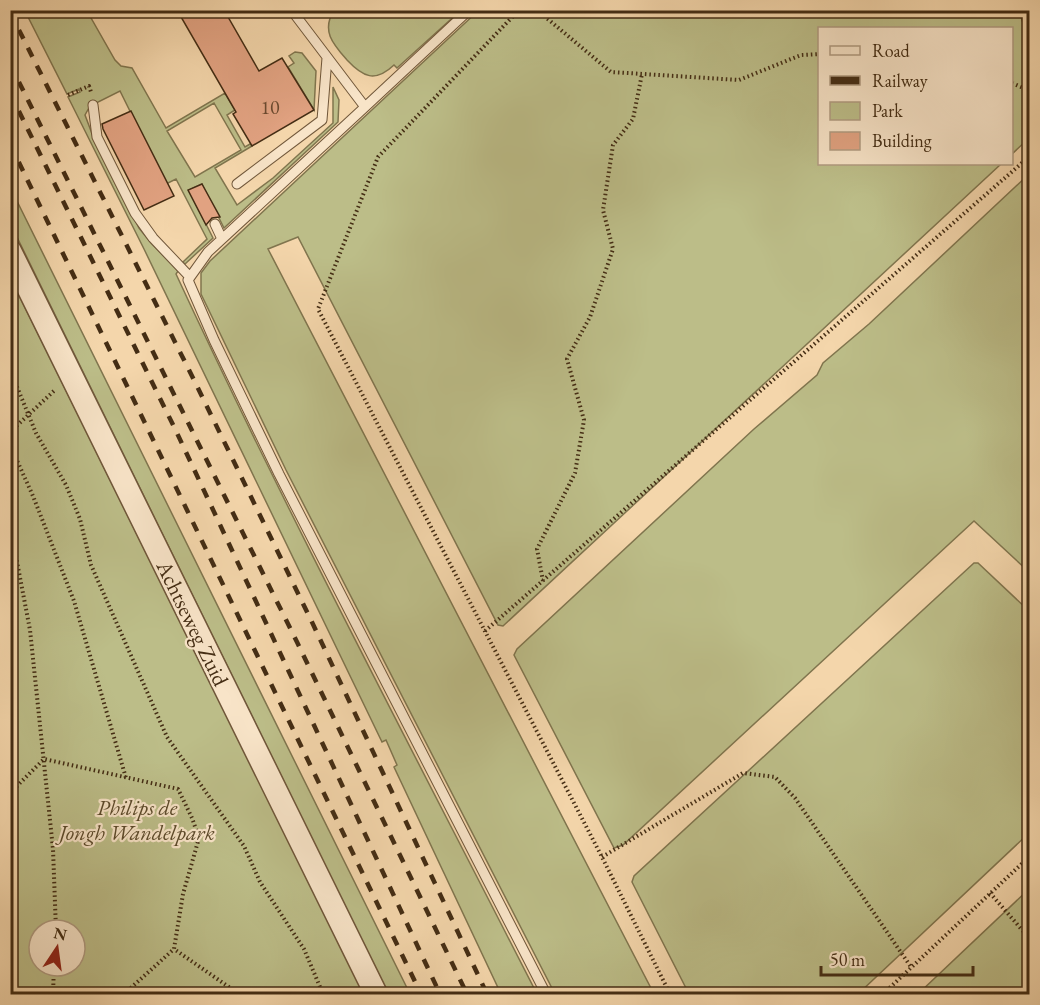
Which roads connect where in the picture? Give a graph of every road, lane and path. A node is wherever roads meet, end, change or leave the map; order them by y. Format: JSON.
{"nodes":[{"id":1,"x":306,"y":10,"type":"edge"},
{"id":2,"x":470,"y":10,"type":"edge"},
{"id":3,"x":519,"y":10,"type":"edge"},
{"id":4,"x":537,"y":10,"type":"edge"},
{"id":5,"x":1026,"y":10,"type":"edge"},
{"id":6,"x":1029,"y":21,"type":"edge"},
{"id":7,"x":818,"y":54,"type":"edge"},
{"id":8,"x":327,"y":58,"type":"junction"},
{"id":9,"x":642,"y":74,"type":"junction"},
{"id":10,"x":1013,"y":84,"type":"edge"},
{"id":11,"x":80,"y":90,"type":"dead end"},
{"id":12,"x":1029,"y":91,"type":"edge"},
{"id":13,"x":68,"y":96,"type":"dead end"},
{"id":14,"x":93,"y":105,"type":"dead end"},
{"id":15,"x":365,"y":107,"type":"junction"},
{"id":16,"x":1029,"y":156,"type":"edge"},
{"id":17,"x":237,"y":184,"type":"dead end"},
{"id":18,"x":215,"y":224,"type":"dead end"},
{"id":19,"x":222,"y":239,"type":"junction"},
{"id":20,"x":10,"y":251,"type":"edge"},
{"id":21,"x":190,"y":277,"type":"junction"},
{"id":22,"x":10,"y":370,"type":"edge"},
{"id":23,"x":72,"y":375,"type":"junction"},
{"id":24,"x":28,"y":416,"type":"junction"},
{"id":25,"x":10,"y":432,"type":"edge"},
{"id":26,"x":10,"y":445,"type":"edge"},
{"id":27,"x":10,"y":525,"type":"edge"},
{"id":28,"x":543,"y":581,"type":"junction"},
{"id":29,"x":485,"y":631,"type":"junction"},
{"id":30,"x":44,"y":759,"type":"junction"},
{"id":31,"x":126,"y":778,"type":"junction"},
{"id":32,"x":10,"y":793,"type":"edge"},
{"id":33,"x":1029,"y":856,"type":"edge"},
{"id":34,"x":602,"y":857,"type":"junction"},
{"id":35,"x":990,"y":893,"type":"junction"},
{"id":36,"x":56,"y":918,"type":"edge"},
{"id":37,"x":1029,"y":939,"type":"edge"},
{"id":38,"x":174,"y":949,"type":"junction"},
{"id":39,"x":911,"y":968,"type":"junction"},
{"id":40,"x":54,"y":978,"type":"edge"},
{"id":41,"x":53,"y":994,"type":"edge"},
{"id":42,"x":124,"y":994,"type":"edge"},
{"id":43,"x":239,"y":994,"type":"edge"},
{"id":44,"x":323,"y":994,"type":"edge"},
{"id":45,"x":376,"y":994,"type":"edge"},
{"id":46,"x":546,"y":994,"type":"edge"},
{"id":47,"x":670,"y":994,"type":"edge"},
{"id":48,"x":883,"y":994,"type":"edge"}],
"edges":[{"from":1,"to":8,"type":"lane"},
{"from":2,"to":15,"type":"lane"},
{"from":3,"to":29,"type":"path"},
{"from":4,"to":9,"type":"path"},
{"from":5,"to":6,"type":"path"},
{"from":7,"to":9,"type":"path"},
{"from":8,"to":15,"type":"lane"},
{"from":8,"to":17,"type":"lane"},
{"from":9,"to":28,"type":"path"},
{"from":10,"to":12,"type":"path"},
{"from":11,"to":13,"type":"path"},
{"from":14,"to":21,"type":"lane"},
{"from":15,"to":19,"type":"lane"},
{"from":16,"to":28,"type":"path"},
{"from":18,"to":19,"type":"lane"},
{"from":19,"to":21,"type":"lane"},
{"from":20,"to":23,"type":"street","name":"Achtseweg Zuid"},
{"from":21,"to":46,"type":"lane"},
{"from":22,"to":24,"type":"path"},
{"from":23,"to":24,"type":"path"},
{"from":23,"to":45,"type":"street","name":"Achtseweg Zuid"},
{"from":24,"to":25,"type":"path"},
{"from":24,"to":44,"type":"path"},
{"from":26,"to":31,"type":"path"},
{"from":27,"to":30,"type":"path"},
{"from":28,"to":29,"type":"path"},
{"from":29,"to":34,"type":"path"},
{"from":30,"to":31,"type":"path"},
{"from":30,"to":32,"type":"path"},
{"from":30,"to":36,"type":"path"},
{"from":31,"to":38,"type":"path"},
{"from":33,"to":35,"type":"path"},
{"from":34,"to":39,"type":"path"},
{"from":34,"to":47,"type":"path"},
{"from":35,"to":37,"type":"path"},
{"from":35,"to":39,"type":"path"},
{"from":38,"to":42,"type":"path"},
{"from":38,"to":43,"type":"path"},
{"from":39,"to":48,"type":"path"},
{"from":40,"to":41,"type":"path"}]}
